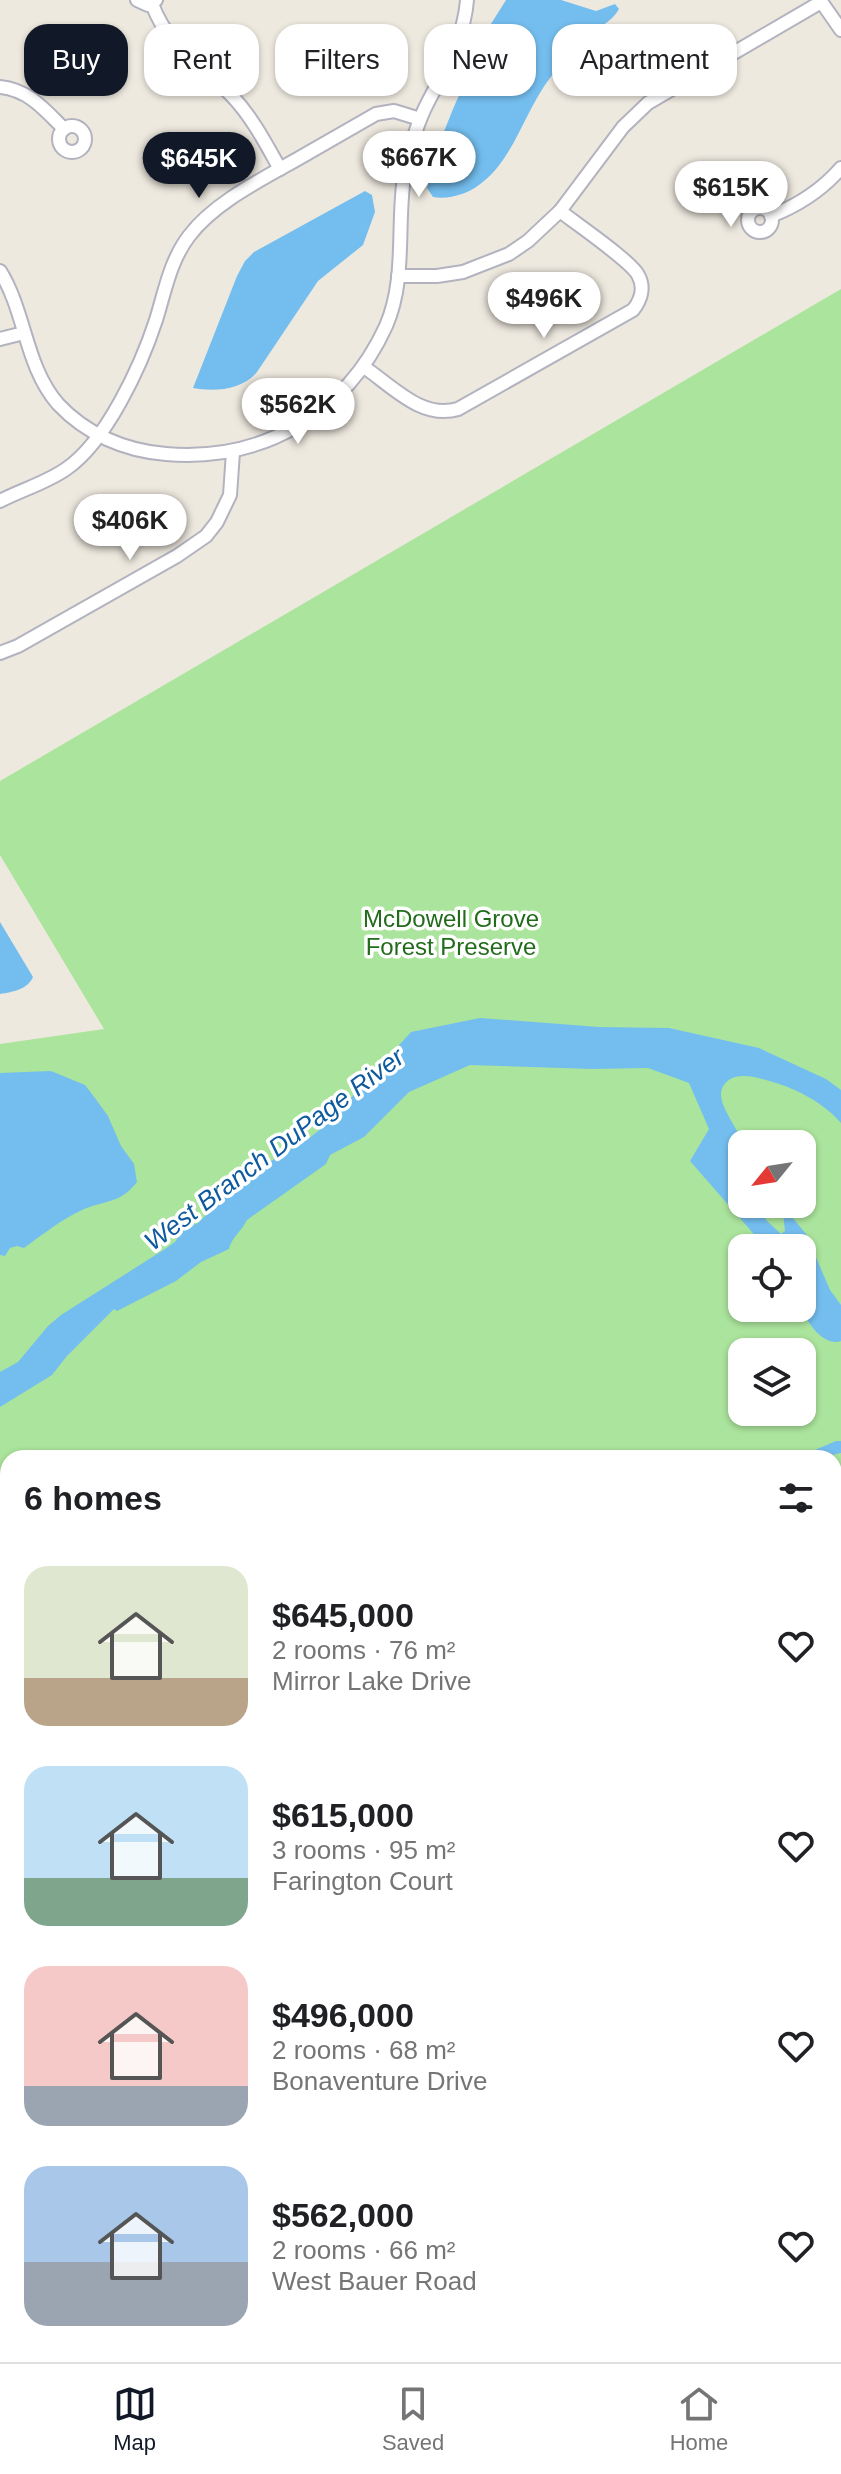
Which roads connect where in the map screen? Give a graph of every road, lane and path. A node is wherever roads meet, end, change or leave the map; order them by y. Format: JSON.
{"nodes":[{"id":1,"x":137,"y":0,"type":"edge"},
{"id":2,"x":467,"y":0,"type":"edge"},
{"id":3,"x":821,"y":1,"type":"edge"},
{"id":4,"x":154,"y":2,"type":"edge"},
{"id":5,"x":841,"y":30,"type":"edge"},
{"id":6,"x":0,"y":87,"type":"edge"},
{"id":7,"x":420,"y":119,"type":"junction"},
{"id":8,"x":64,"y":129,"type":"dead end"},
{"id":9,"x":841,"y":168,"type":"edge"},
{"id":10,"x":280,"y":169,"type":"junction"},
{"id":11,"x":560,"y":211,"type":"junction"},
{"id":12,"x":771,"y":216,"type":"dead end"},
{"id":13,"x":0,"y":271,"type":"edge"},
{"id":14,"x":398,"y":276,"type":"junction"},
{"id":15,"x":24,"y":333,"type":"junction"},
{"id":16,"x":0,"y":339,"type":"edge"},
{"id":17,"x":364,"y":367,"type":"junction"},
{"id":18,"x":99,"y":435,"type":"junction"},
{"id":19,"x":233,"y":452,"type":"junction"},
{"id":20,"x":0,"y":501,"type":"edge"},
{"id":21,"x":0,"y":653,"type":"edge"}],
"edges":[{"from":1,"to":4,"type":"street"},
{"from":2,"to":7,"type":"street"},
{"from":3,"to":5,"type":"street"},
{"from":3,"to":11,"type":"street"},
{"from":4,"to":10,"type":"street"},
{"from":6,"to":8,"type":"street"},
{"from":7,"to":10,"type":"street"},
{"from":7,"to":14,"type":"street"},
{"from":9,"to":12,"type":"street"},
{"from":10,"to":18,"type":"street"},
{"from":11,"to":14,"type":"street"},
{"from":11,"to":17,"type":"street"},
{"from":13,"to":15,"type":"street"},
{"from":14,"to":17,"type":"street"},
{"from":15,"to":16,"type":"street"},
{"from":15,"to":18,"type":"street"},
{"from":17,"to":19,"type":"street"},
{"from":18,"to":19,"type":"street"},
{"from":18,"to":20,"type":"street"},
{"from":19,"to":21,"type":"street"}]}
